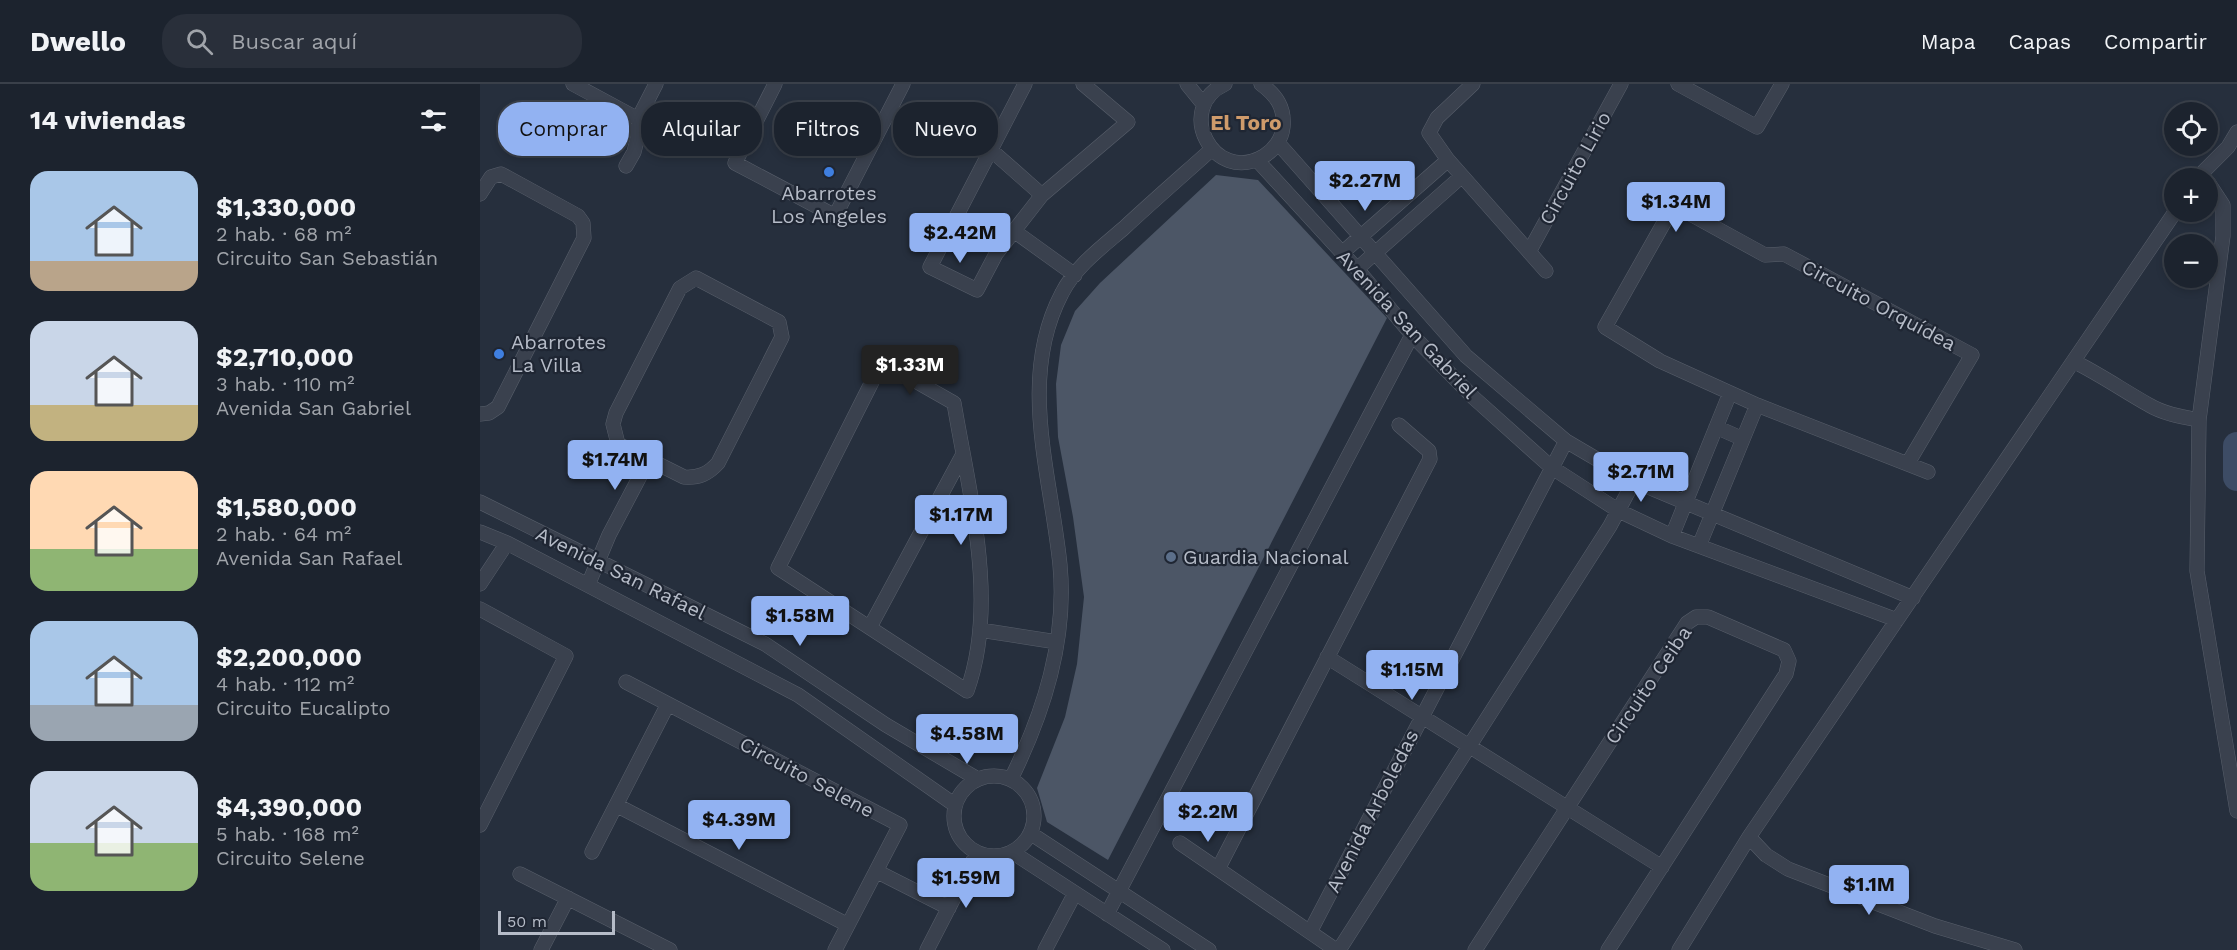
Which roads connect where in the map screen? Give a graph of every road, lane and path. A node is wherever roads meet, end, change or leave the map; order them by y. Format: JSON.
{"nodes":[{"id":1,"x":573,"y":84,"type":"edge"},
{"id":2,"x":656,"y":84,"type":"edge"},
{"id":3,"x":775,"y":84,"type":"edge"},
{"id":4,"x":903,"y":84,"type":"edge"},
{"id":5,"x":1025,"y":84,"type":"edge"},
{"id":6,"x":1083,"y":84,"type":"edge"},
{"id":7,"x":1187,"y":84,"type":"edge"},
{"id":8,"x":1225,"y":84,"type":"edge"},
{"id":9,"x":1473,"y":84,"type":"edge"},
{"id":10,"x":1621,"y":84,"type":"edge"},
{"id":11,"x":1678,"y":84,"type":"edge"},
{"id":12,"x":1782,"y":84,"type":"edge"},
{"id":13,"x":1271,"y":86,"type":"edge"},
{"id":14,"x":1204,"y":105,"type":"junction"},
{"id":15,"x":638,"y":119,"type":"junction"},
{"id":16,"x":2237,"y":132,"type":"edge"},
{"id":17,"x":998,"y":136,"type":"edge"},
{"id":18,"x":1278,"y":143,"type":"junction"},
{"id":19,"x":1212,"y":149,"type":"junction"},
{"id":20,"x":988,"y":156,"type":"edge"},
{"id":21,"x":998,"y":156,"type":"edge"},
{"id":22,"x":1257,"y":160,"type":"junction"},
{"id":23,"x":1448,"y":160,"type":"junction"},
{"id":24,"x":626,"y":166,"type":"dead end"},
{"id":25,"x":2210,"y":168,"type":"edge"},
{"id":26,"x":1462,"y":176,"type":"junction"},
{"id":27,"x":1425,"y":181,"type":"junction"},
{"id":28,"x":1652,"y":193,"type":"dead end"},
{"id":29,"x":480,"y":194,"type":"edge"},
{"id":30,"x":1042,"y":195,"type":"junction"},
{"id":31,"x":1438,"y":197,"type":"junction"},
{"id":32,"x":2218,"y":199,"type":"edge"},
{"id":33,"x":1674,"y":205,"type":"junction"},
{"id":34,"x":2168,"y":222,"type":"edge"},
{"id":35,"x":1014,"y":231,"type":"junction"},
{"id":36,"x":1360,"y":237,"type":"junction"},
{"id":37,"x":1529,"y":252,"type":"junction"},
{"id":38,"x":1342,"y":254,"type":"junction"},
{"id":39,"x":1374,"y":254,"type":"junction"},
{"id":40,"x":1357,"y":269,"type":"junction"},
{"id":41,"x":1546,"y":271,"type":"dead end"},
{"id":42,"x":1075,"y":275,"type":"junction"},
{"id":43,"x":1412,"y":335,"type":"junction"},
{"id":44,"x":2075,"y":362,"type":"junction"},
{"id":45,"x":1730,"y":393,"type":"junction"},
{"id":46,"x":1757,"y":405,"type":"junction"},
{"id":47,"x":480,"y":414,"type":"edge"},
{"id":48,"x":2199,"y":420,"type":"junction"},
{"id":49,"x":1399,"y":425,"type":"dead end"},
{"id":50,"x":1716,"y":427,"type":"junction"},
{"id":51,"x":1743,"y":439,"type":"junction"},
{"id":52,"x":1566,"y":441,"type":"junction"},
{"id":53,"x":962,"y":456,"type":"junction"},
{"id":54,"x":648,"y":461,"type":"junction"},
{"id":55,"x":1908,"y":463,"type":"junction"},
{"id":56,"x":1551,"y":467,"type":"junction"},
{"id":57,"x":1928,"y":472,"type":"dead end"},
{"id":58,"x":1634,"y":481,"type":"junction"},
{"id":59,"x":480,"y":502,"type":"edge"},
{"id":60,"x":1685,"y":504,"type":"junction"},
{"id":61,"x":1619,"y":511,"type":"junction"},
{"id":62,"x":1712,"y":515,"type":"junction"},
{"id":63,"x":480,"y":532,"type":"edge"},
{"id":64,"x":1672,"y":536,"type":"junction"},
{"id":65,"x":507,"y":543,"type":"junction"},
{"id":66,"x":1699,"y":546,"type":"junction"},
{"id":67,"x":598,"y":562,"type":"junction"},
{"id":68,"x":480,"y":584,"type":"edge"},
{"id":69,"x":588,"y":585,"type":"junction"},
{"id":70,"x":1912,"y":598,"type":"junction"},
{"id":71,"x":480,"y":609,"type":"edge"},
{"id":72,"x":1897,"y":620,"type":"junction"},
{"id":73,"x":870,"y":627,"type":"junction"},
{"id":74,"x":980,"y":630,"type":"junction"},
{"id":75,"x":1057,"y":642,"type":"junction"},
{"id":76,"x":1327,"y":657,"type":"junction"},
{"id":77,"x":626,"y":682,"type":"dead end"},
{"id":78,"x":668,"y":704,"type":"junction"},
{"id":79,"x":1421,"y":716,"type":"junction"},
{"id":80,"x":1469,"y":746,"type":"junction"},
{"id":81,"x":976,"y":778,"type":"junction"},
{"id":82,"x":1011,"y":779,"type":"junction"},
{"id":83,"x":616,"y":805,"type":"junction"},
{"id":84,"x":955,"y":805,"type":"junction"},
{"id":85,"x":1568,"y":808,"type":"junction"},
{"id":86,"x":2237,"y":811,"type":"edge"},
{"id":87,"x":480,"y":825,"type":"edge"},
{"id":88,"x":1030,"y":833,"type":"junction"},
{"id":89,"x":1749,"y":837,"type":"junction"},
{"id":90,"x":1180,"y":843,"type":"dead end"},
{"id":91,"x":592,"y":852,"type":"dead end"},
{"id":92,"x":1012,"y":852,"type":"junction"},
{"id":93,"x":977,"y":853,"type":"junction"},
{"id":94,"x":1662,"y":867,"type":"junction"},
{"id":95,"x":1218,"y":869,"type":"junction"},
{"id":96,"x":876,"y":871,"type":"junction"},
{"id":97,"x":520,"y":874,"type":"dead end"},
{"id":98,"x":1119,"y":891,"type":"junction"},
{"id":99,"x":1075,"y":893,"type":"junction"},
{"id":100,"x":568,"y":898,"type":"junction"},
{"id":101,"x":949,"y":908,"type":"junction"},
{"id":102,"x":1107,"y":914,"type":"junction"},
{"id":103,"x":849,"y":925,"type":"junction"},
{"id":104,"x":1310,"y":932,"type":"junction"},
{"id":105,"x":541,"y":950,"type":"edge"},
{"id":106,"x":670,"y":950,"type":"edge"},
{"id":107,"x":836,"y":950,"type":"edge"},
{"id":108,"x":927,"y":950,"type":"edge"},
{"id":109,"x":1045,"y":950,"type":"edge"},
{"id":110,"x":1162,"y":950,"type":"edge"},
{"id":111,"x":1209,"y":950,"type":"edge"},
{"id":112,"x":1337,"y":950,"type":"edge"},
{"id":113,"x":1475,"y":950,"type":"edge"},
{"id":114,"x":1608,"y":950,"type":"edge"},
{"id":115,"x":1679,"y":950,"type":"edge"},
{"id":116,"x":2015,"y":950,"type":"edge"}],
"edges":[{"from":1,"to":15,"type":"street"},
{"from":2,"to":15,"type":"street"},
{"from":3,"to":4,"type":"street"},
{"from":5,"to":17,"type":"street"},
{"from":6,"to":30,"type":"street"},
{"from":7,"to":14,"type":"street"},
{"from":8,"to":14,"type":"street"},
{"from":9,"to":23,"type":"street","name":"Circuito Lirio"},
{"from":10,"to":37,"type":"street","name":"Circuito Lirio"},
{"from":11,"to":12,"type":"street"},
{"from":13,"to":18,"type":"street"},
{"from":14,"to":19,"type":"street"},
{"from":15,"to":24,"type":"street"},
{"from":16,"to":25,"type":"street"},
{"from":18,"to":22,"type":"street"},
{"from":18,"to":36,"type":"street","name":"Avenida San Gabriel"},
{"from":19,"to":22,"type":"street"},
{"from":19,"to":42,"type":"street"},
{"from":20,"to":35,"type":"street"},
{"from":21,"to":30,"type":"street"},
{"from":22,"to":38,"type":"street","name":"Avenida San Gabriel"},
{"from":23,"to":26,"type":"street","name":"Circuito Lirio"},
{"from":23,"to":27,"type":"street"},
{"from":26,"to":31,"type":"street"},
{"from":26,"to":37,"type":"street","name":"Circuito Lirio"},
{"from":27,"to":31,"type":"street"},
{"from":27,"to":36,"type":"street"},
{"from":28,"to":33,"type":"street","name":"Circuito Orquídea"},
{"from":29,"to":47,"type":"street"},
{"from":30,"to":35,"type":"street"},
{"from":31,"to":39,"type":"street"},
{"from":32,"to":48,"type":"street"},
{"from":33,"to":45,"type":"street"},
{"from":33,"to":55,"type":"street","name":"Circuito Orquídea"},
{"from":34,"to":44,"type":"street"},
{"from":35,"to":42,"type":"street"},
{"from":36,"to":38,"type":"street"},
{"from":36,"to":39,"type":"street","name":"Avenida San Gabriel"},
{"from":37,"to":41,"type":"street","name":"Circuito Lirio"},
{"from":38,"to":40,"type":"street","name":"Avenida San Gabriel"},
{"from":39,"to":40,"type":"street"},
{"from":39,"to":52,"type":"street","name":"Avenida San Gabriel"},
{"from":40,"to":43,"type":"street","name":"Avenida San Gabriel"},
{"from":42,"to":75,"type":"street"},
{"from":43,"to":56,"type":"street","name":"Avenida San Gabriel"},
{"from":43,"to":98,"type":"street"},
{"from":44,"to":48,"type":"street"},
{"from":44,"to":70,"type":"street"},
{"from":45,"to":46,"type":"street"},
{"from":45,"to":50,"type":"street"},
{"from":46,"to":51,"type":"street"},
{"from":46,"to":55,"type":"street"},
{"from":48,"to":86,"type":"street"},
{"from":49,"to":76,"type":"street"},
{"from":50,"to":51,"type":"street"},
{"from":50,"to":60,"type":"street"},
{"from":51,"to":62,"type":"street"},
{"from":52,"to":56,"type":"street","name":"Avenida Arboledas"},
{"from":52,"to":58,"type":"street","name":"Avenida San Gabriel"},
{"from":53,"to":73,"type":"street"},
{"from":53,"to":73,"type":"street"},
{"from":53,"to":74,"type":"street"},
{"from":54,"to":54,"type":"street"},
{"from":54,"to":67,"type":"street"},
{"from":55,"to":57,"type":"street"},
{"from":56,"to":61,"type":"street","name":"Avenida San Gabriel"},
{"from":56,"to":79,"type":"street","name":"Avenida Arboledas"},
{"from":58,"to":60,"type":"street","name":"Avenida San Gabriel"},
{"from":58,"to":61,"type":"street","name":"Avenida Arboledas"},
{"from":59,"to":67,"type":"street","name":"Avenida San Rafael"},
{"from":60,"to":62,"type":"street","name":"Avenida San Gabriel"},
{"from":60,"to":64,"type":"street"},
{"from":61,"to":64,"type":"street","name":"Avenida San Gabriel"},
{"from":61,"to":80,"type":"street","name":"Avenida Arboledas"},
{"from":62,"to":66,"type":"street"},
{"from":62,"to":70,"type":"street","name":"Avenida San Gabriel"},
{"from":63,"to":65,"type":"street","name":"Avenida San Rafael"},
{"from":64,"to":66,"type":"street","name":"Avenida San Gabriel"},
{"from":65,"to":68,"type":"street"},
{"from":65,"to":69,"type":"street","name":"Avenida San Rafael"},
{"from":66,"to":72,"type":"street","name":"Avenida San Gabriel"},
{"from":67,"to":69,"type":"street"},
{"from":67,"to":81,"type":"street","name":"Avenida San Rafael"},
{"from":69,"to":84,"type":"street","name":"Avenida San Rafael"},
{"from":70,"to":72,"type":"street"},
{"from":71,"to":87,"type":"street"},
{"from":72,"to":89,"type":"street"},
{"from":73,"to":74,"type":"street"},
{"from":74,"to":75,"type":"street"},
{"from":75,"to":82,"type":"street"},
{"from":76,"to":79,"type":"street"},
{"from":76,"to":95,"type":"street"},
{"from":77,"to":78,"type":"street","name":"Circuito Selene"},
{"from":78,"to":83,"type":"street"},
{"from":78,"to":96,"type":"street","name":"Circuito Selene"},
{"from":79,"to":80,"type":"street"},
{"from":79,"to":104,"type":"street","name":"Avenida Arboledas"},
{"from":80,"to":85,"type":"street"},
{"from":80,"to":112,"type":"street","name":"Avenida Arboledas"},
{"from":81,"to":82,"type":"street"},
{"from":81,"to":84,"type":"street"},
{"from":82,"to":88,"type":"street"},
{"from":83,"to":91,"type":"street"},
{"from":83,"to":103,"type":"street"},
{"from":84,"to":93,"type":"street"},
{"from":85,"to":94,"type":"street"},
{"from":85,"to":94,"type":"street","name":"Circuito Ceiba"},
{"from":85,"to":113,"type":"street","name":"Circuito Ceiba"},
{"from":88,"to":92,"type":"street"},
{"from":88,"to":98,"type":"street"},
{"from":89,"to":115,"type":"street"},
{"from":89,"to":116,"type":"street"},
{"from":90,"to":95,"type":"street"},
{"from":92,"to":93,"type":"street"},
{"from":92,"to":99,"type":"street"},
{"from":93,"to":101,"type":"street"},
{"from":94,"to":114,"type":"street","name":"Circuito Ceiba"},
{"from":95,"to":104,"type":"street"},
{"from":96,"to":101,"type":"street"},
{"from":96,"to":103,"type":"street","name":"Circuito Selene"},
{"from":97,"to":100,"type":"street"},
{"from":98,"to":102,"type":"street"},
{"from":98,"to":111,"type":"street"},
{"from":99,"to":102,"type":"street"},
{"from":99,"to":109,"type":"street"},
{"from":100,"to":105,"type":"street"},
{"from":100,"to":106,"type":"street"},
{"from":101,"to":108,"type":"street"},
{"from":102,"to":110,"type":"street"},
{"from":103,"to":107,"type":"street","name":"Circuito Selene"},
{"from":104,"to":112,"type":"street"}]}
